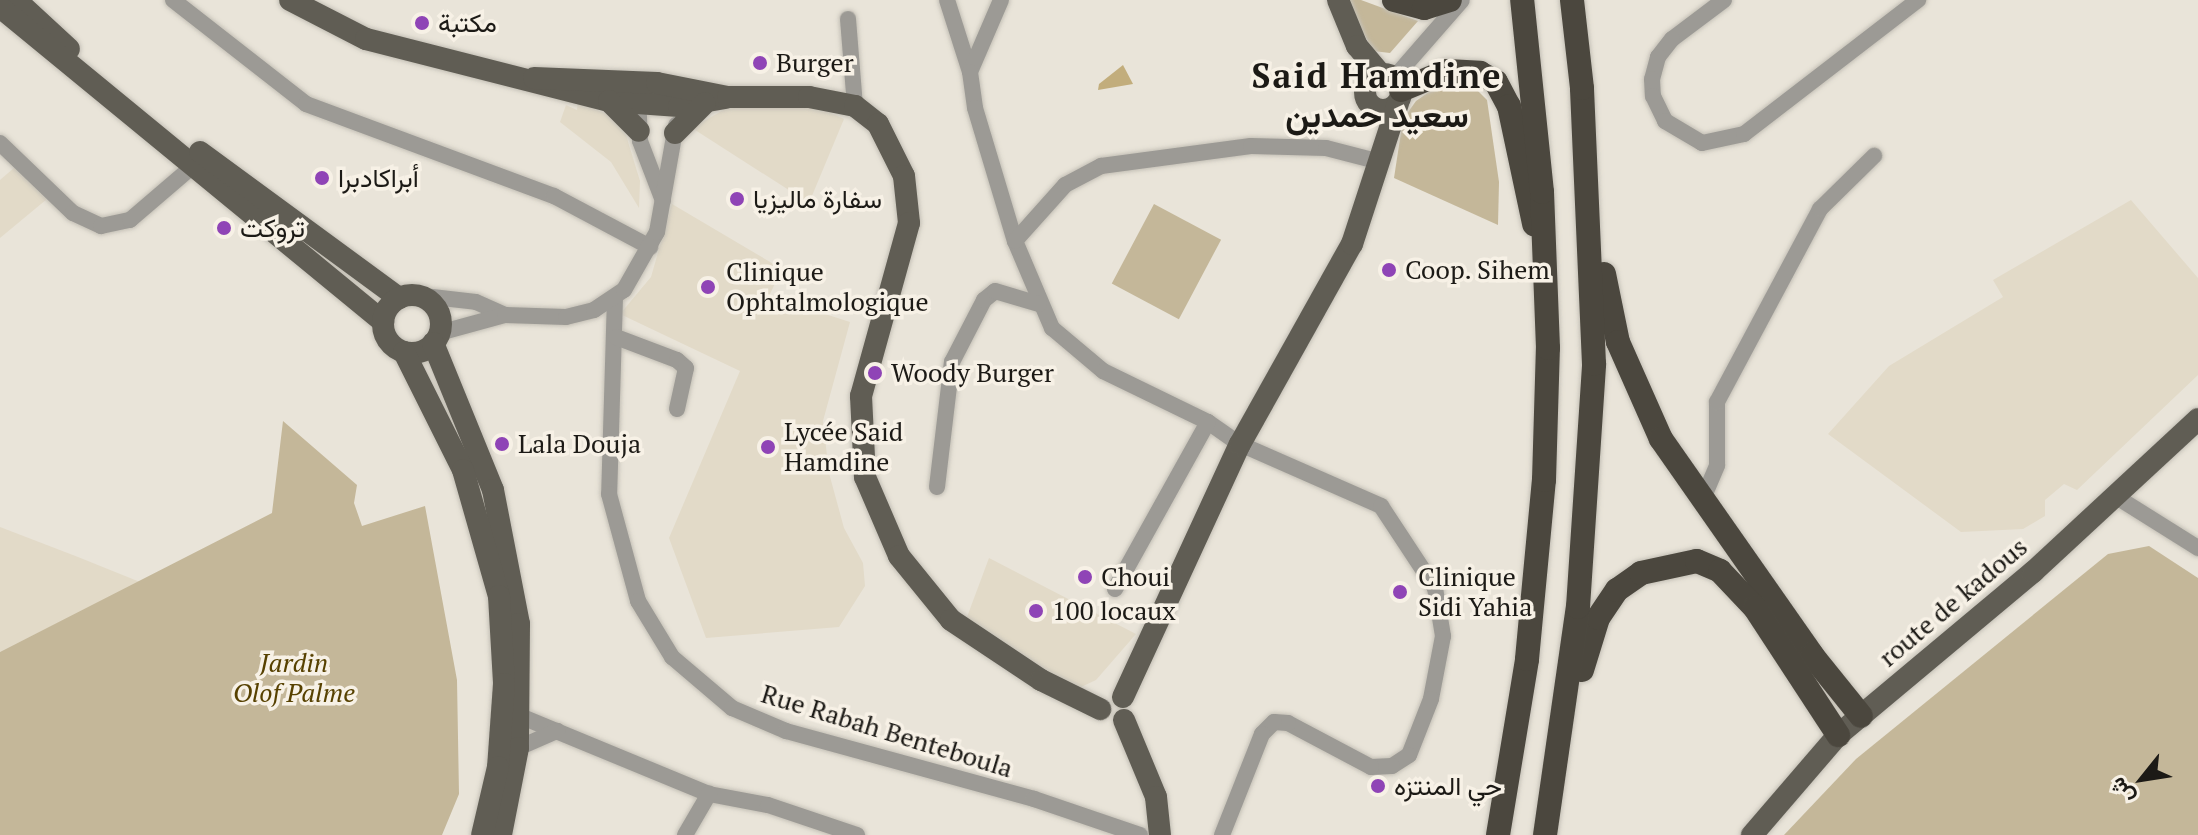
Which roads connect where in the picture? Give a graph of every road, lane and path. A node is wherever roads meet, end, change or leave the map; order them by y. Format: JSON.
{"nodes":[{"id":1,"x":16,"y":0,"type":"edge"},
{"id":2,"x":173,"y":0,"type":"edge"},
{"id":3,"x":290,"y":0,"type":"edge"},
{"id":4,"x":947,"y":0,"type":"edge"},
{"id":5,"x":1001,"y":0,"type":"edge"},
{"id":6,"x":1338,"y":0,"type":"edge"},
{"id":7,"x":1394,"y":0,"type":"edge"},
{"id":8,"x":1450,"y":0,"type":"edge"},
{"id":9,"x":1462,"y":0,"type":"edge"},
{"id":10,"x":1522,"y":0,"type":"edge"},
{"id":11,"x":1572,"y":0,"type":"edge"},
{"id":12,"x":1724,"y":0,"type":"edge"},
{"id":13,"x":1918,"y":0,"type":"edge"},
{"id":14,"x":0,"y":7,"type":"edge"},
{"id":15,"x":848,"y":19,"type":"dead end"},
{"id":16,"x":970,"y":72,"type":"junction"},
{"id":17,"x":534,"y":78,"type":"junction"},
{"id":18,"x":637,"y":81,"type":"junction"},
{"id":19,"x":1385,"y":90,"type":"junction"},
{"id":20,"x":679,"y":96,"type":"junction"},
{"id":21,"x":728,"y":97,"type":"junction"},
{"id":22,"x":609,"y":101,"type":"junction"},
{"id":23,"x":705,"y":103,"type":"junction"},
{"id":24,"x":639,"y":104,"type":"junction"},
{"id":25,"x":855,"y":106,"type":"junction"},
{"id":26,"x":639,"y":131,"type":"junction"},
{"id":27,"x":675,"y":133,"type":"junction"},
{"id":28,"x":0,"y":143,"type":"edge"},
{"id":29,"x":1874,"y":156,"type":"dead end"},
{"id":30,"x":1583,"y":158,"type":"junction"},
{"id":31,"x":1380,"y":162,"type":"junction"},
{"id":32,"x":193,"y":166,"type":"junction"},
{"id":33,"x":664,"y":202,"type":"junction"},
{"id":34,"x":654,"y":240,"type":"junction"},
{"id":35,"x":1015,"y":241,"type":"junction"},
{"id":36,"x":1545,"y":243,"type":"junction"},
{"id":37,"x":407,"y":297,"type":"junction"},
{"id":38,"x":615,"y":297,"type":"junction"},
{"id":39,"x":1039,"y":304,"type":"junction"},
{"id":40,"x":505,"y":315,"type":"junction"},
{"id":41,"x":383,"y":322,"type":"junction"},
{"id":42,"x":616,"y":337,"type":"junction"},
{"id":43,"x":436,"y":338,"type":"junction"},
{"id":44,"x":404,"y":352,"type":"junction"},
{"id":45,"x":677,"y":409,"type":"dead end"},
{"id":46,"x":2198,"y":419,"type":"edge"},
{"id":47,"x":1208,"y":422,"type":"junction"},
{"id":48,"x":1240,"y":444,"type":"junction"},
{"id":49,"x":937,"y":487,"type":"dead end"},
{"id":50,"x":2115,"y":496,"type":"junction"},
{"id":51,"x":1702,"y":501,"type":"junction"},
{"id":52,"x":2198,"y":548,"type":"edge"},
{"id":53,"x":1115,"y":589,"type":"dead end"},
{"id":54,"x":1123,"y":697,"type":"junction"},
{"id":55,"x":1100,"y":709,"type":"junction"},
{"id":56,"x":515,"y":714,"type":"junction"},
{"id":57,"x":1861,"y":716,"type":"junction"},
{"id":58,"x":1124,"y":720,"type":"junction"},
{"id":59,"x":557,"y":731,"type":"junction"},
{"id":60,"x":1838,"y":735,"type":"junction"},
{"id":61,"x":518,"y":748,"type":"junction"},
{"id":62,"x":709,"y":794,"type":"junction"},
{"id":63,"x":1546,"y":824,"type":"edge"},
{"id":64,"x":482,"y":835,"type":"edge"},
{"id":65,"x":501,"y":835,"type":"edge"},
{"id":66,"x":685,"y":835,"type":"edge"},
{"id":67,"x":857,"y":835,"type":"edge"},
{"id":68,"x":1140,"y":835,"type":"edge"},
{"id":69,"x":1160,"y":835,"type":"edge"},
{"id":70,"x":1222,"y":835,"type":"edge"},
{"id":71,"x":1498,"y":835,"type":"edge"},
{"id":72,"x":1752,"y":835,"type":"edge"}],
"edges":[{"from":1,"to":37,"type":"main road"},
{"from":2,"to":34,"type":"street"},
{"from":3,"to":17,"type":"main road"},
{"from":4,"to":16,"type":"street"},
{"from":5,"to":16,"type":"street"},
{"from":6,"to":19,"type":"main road"},
{"from":7,"to":8,"type":"highway"},
{"from":9,"to":19,"type":"street"},
{"from":10,"to":36,"type":"highway"},
{"from":11,"to":30,"type":"highway"},
{"from":12,"to":13,"type":"street"},
{"from":14,"to":32,"type":"main road"},
{"from":15,"to":25,"type":"street"},
{"from":16,"to":35,"type":"street"},
{"from":17,"to":18,"type":"main road"},
{"from":17,"to":22,"type":"main road"},
{"from":18,"to":20,"type":"main road"},
{"from":18,"to":24,"type":"street"},
{"from":19,"to":31,"type":"main road"},
{"from":19,"to":36,"type":"highway"},
{"from":20,"to":21,"type":"main road"},
{"from":20,"to":23,"type":"main road"},
{"from":20,"to":24,"type":"main road"},
{"from":20,"to":27,"type":"street"},
{"from":21,"to":23,"type":"main road"},
{"from":21,"to":25,"type":"main road"},
{"from":22,"to":24,"type":"main road"},
{"from":22,"to":26,"type":"main road"},
{"from":23,"to":27,"type":"main road"},
{"from":24,"to":26,"type":"street"},
{"from":25,"to":55,"type":"main road"},
{"from":26,"to":33,"type":"street"},
{"from":27,"to":33,"type":"street"},
{"from":28,"to":32,"type":"street"},
{"from":29,"to":51,"type":"street"},
{"from":30,"to":51,"type":"highway"},
{"from":30,"to":63,"type":"highway"},
{"from":31,"to":35,"type":"street"},
{"from":31,"to":48,"type":"main road"},
{"from":32,"to":41,"type":"main road"},
{"from":33,"to":34,"type":"street"},
{"from":34,"to":38,"type":"street"},
{"from":35,"to":39,"type":"street"},
{"from":36,"to":71,"type":"highway"},
{"from":37,"to":40,"type":"street"},
{"from":37,"to":41,"type":"main road"},
{"from":37,"to":43,"type":"main road"},
{"from":38,"to":40,"type":"street"},
{"from":38,"to":42,"type":"street","name":"Rue Rabah Benteboula"},
{"from":39,"to":47,"type":"street"},
{"from":39,"to":49,"type":"street"},
{"from":40,"to":43,"type":"street"},
{"from":41,"to":44,"type":"main road"},
{"from":42,"to":45,"type":"street"},
{"from":42,"to":68,"type":"street","name":"Rue Rabah Benteboula"},
{"from":43,"to":44,"type":"main road"},
{"from":43,"to":56,"type":"main road"},
{"from":44,"to":64,"type":"main road"},
{"from":46,"to":50,"type":"main road","name":"route de kadous"},
{"from":47,"to":48,"type":"street"},
{"from":47,"to":53,"type":"street"},
{"from":48,"to":54,"type":"main road"},
{"from":48,"to":70,"type":"street"},
{"from":50,"to":52,"type":"street"},
{"from":50,"to":57,"type":"main road","name":"route de kadous"},
{"from":51,"to":57,"type":"highway"},
{"from":54,"to":55,"type":"main road"},
{"from":54,"to":58,"type":"main road"},
{"from":55,"to":58,"type":"main road"},
{"from":56,"to":59,"type":"street"},
{"from":56,"to":61,"type":"main road"},
{"from":57,"to":60,"type":"main road","name":"route de kadous"},
{"from":58,"to":69,"type":"main road"},
{"from":59,"to":61,"type":"street"},
{"from":59,"to":62,"type":"street"},
{"from":60,"to":63,"type":"highway"},
{"from":60,"to":72,"type":"main road","name":"route de kadous"},
{"from":61,"to":65,"type":"main road"},
{"from":62,"to":66,"type":"street"},
{"from":62,"to":67,"type":"street"}]}
